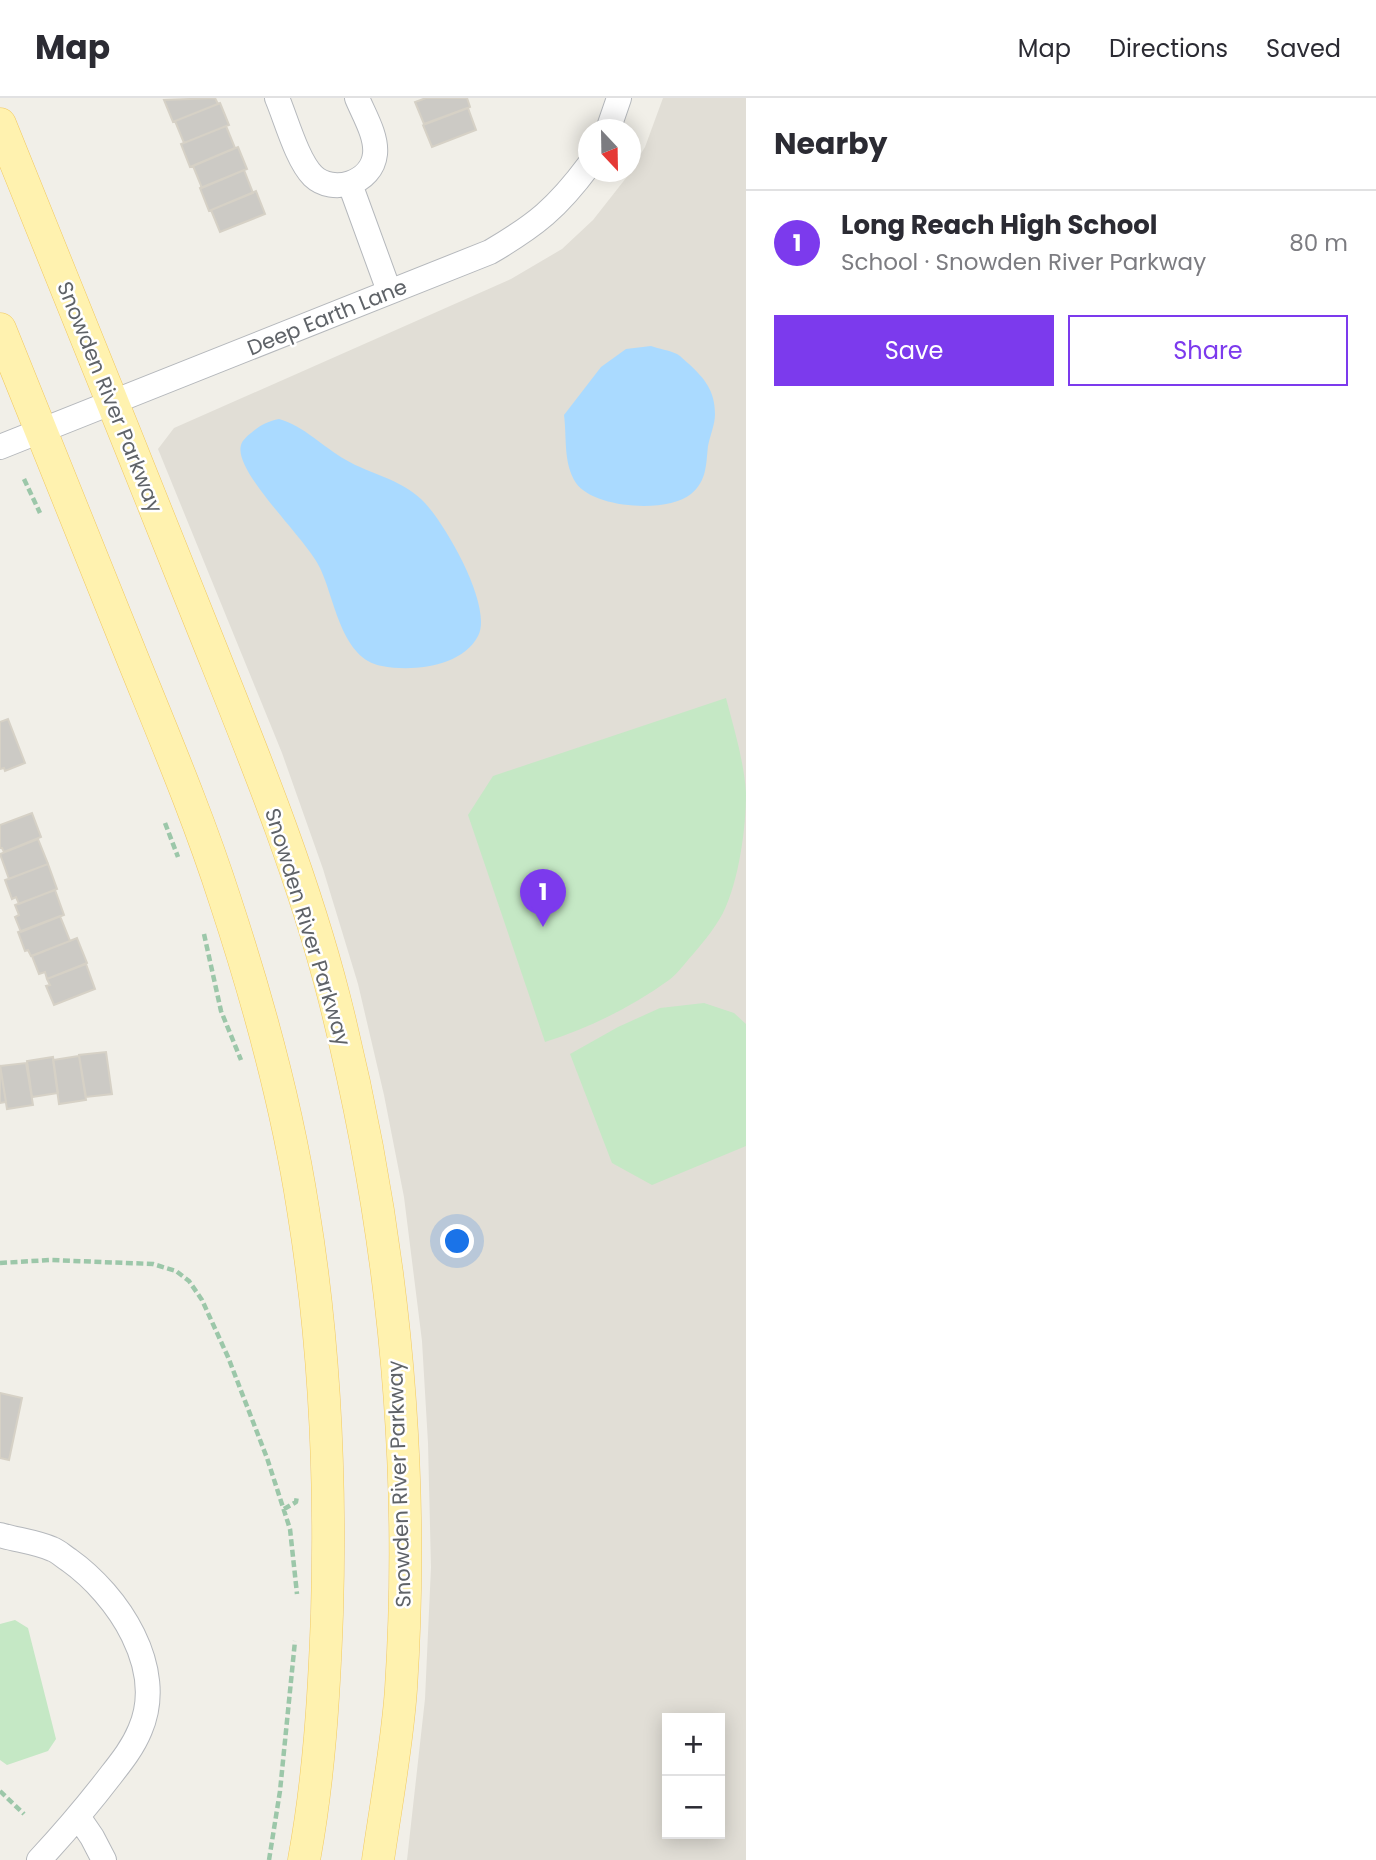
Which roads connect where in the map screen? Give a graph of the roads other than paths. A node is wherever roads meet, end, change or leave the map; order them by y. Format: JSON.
{"nodes":[{"id":1,"x":277,"y":98,"type":"edge"},
{"id":2,"x":357,"y":98,"type":"edge"},
{"id":3,"x":620,"y":98,"type":"edge"},
{"id":4,"x":612,"y":119,"type":"edge"},
{"id":5,"x":0,"y":124,"type":"edge"},
{"id":6,"x":578,"y":179,"type":"edge"},
{"id":7,"x":350,"y":184,"type":"junction"},
{"id":8,"x":389,"y":291,"type":"junction"},
{"id":9,"x":0,"y":329,"type":"edge"},
{"id":10,"x":113,"y":403,"type":"junction"},
{"id":11,"x":41,"y":432,"type":"junction"},
{"id":12,"x":0,"y":447,"type":"edge"},
{"id":13,"x":0,"y":1535,"type":"edge"},
{"id":14,"x":79,"y":1818,"type":"junction"},
{"id":15,"x":39,"y":1860,"type":"edge"},
{"id":16,"x":104,"y":1860,"type":"edge"},
{"id":17,"x":304,"y":1860,"type":"edge"},
{"id":18,"x":378,"y":1860,"type":"edge"}],
"edges":[{"from":1,"to":7,"type":"street"},
{"from":2,"to":7,"type":"street"},
{"from":3,"to":4,"type":"street"},
{"from":5,"to":10,"type":"main road","name":"Snowden River Parkway"},
{"from":6,"to":8,"type":"street","name":"Deep Earth Lane"},
{"from":7,"to":8,"type":"street"},
{"from":8,"to":10,"type":"street","name":"Deep Earth Lane"},
{"from":9,"to":11,"type":"main road"},
{"from":10,"to":11,"type":"street","name":"Deep Earth Lane"},
{"from":10,"to":18,"type":"main road","name":"Snowden River Parkway"},
{"from":11,"to":12,"type":"street","name":"Deep Earth Lane"},
{"from":11,"to":17,"type":"main road"},
{"from":13,"to":14,"type":"street"},
{"from":14,"to":15,"type":"street"},
{"from":14,"to":16,"type":"street"}]}
